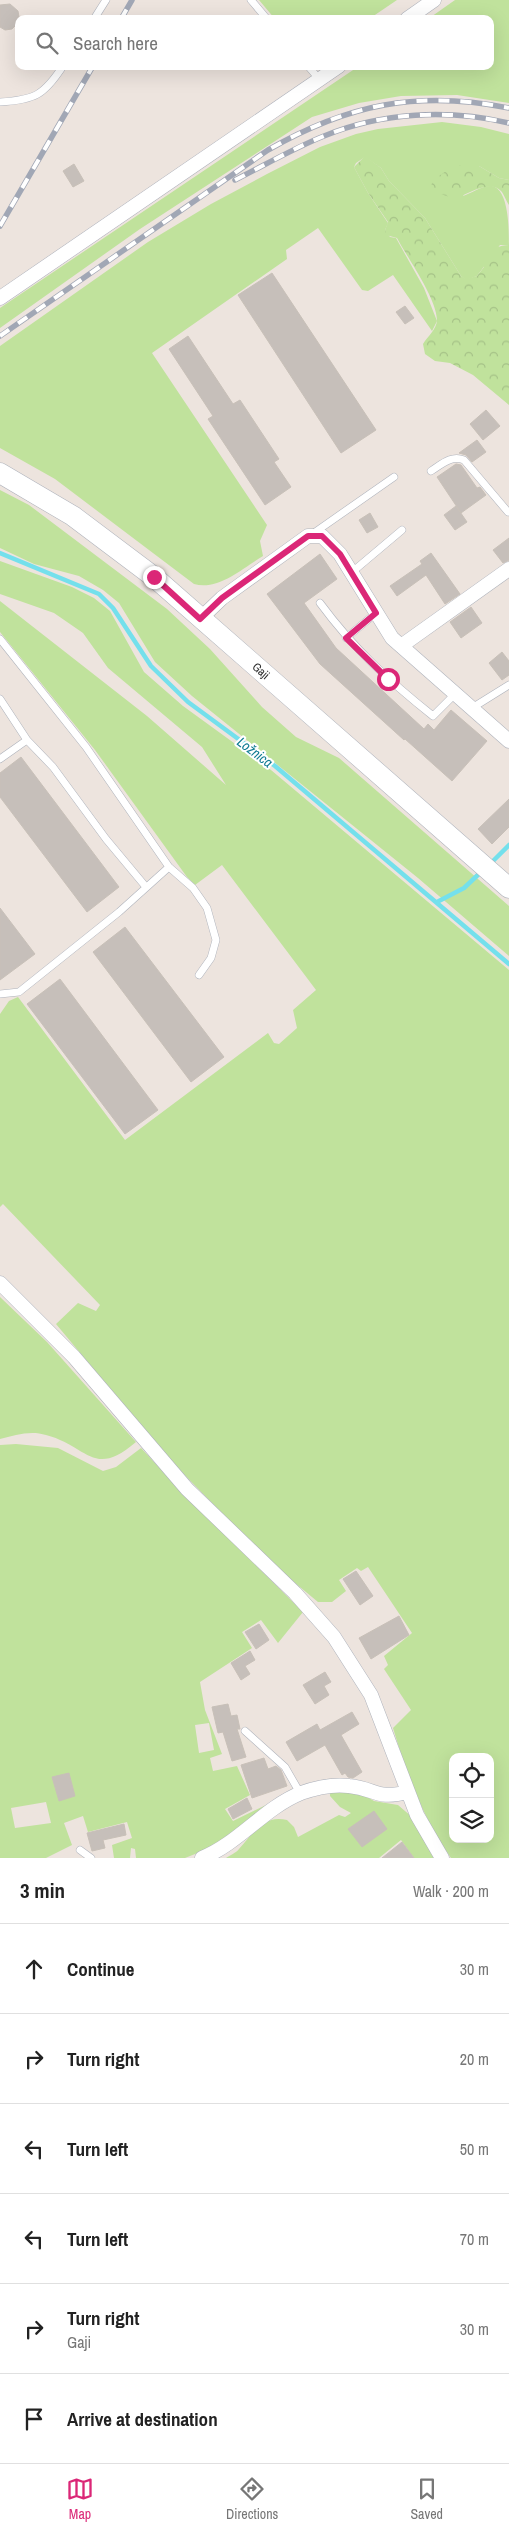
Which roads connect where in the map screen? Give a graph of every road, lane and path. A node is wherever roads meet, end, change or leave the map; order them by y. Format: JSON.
{"nodes":[{"id":1,"x":106,"y":0,"type":"edge"},
{"id":2,"x":252,"y":0,"type":"edge"},
{"id":3,"x":428,"y":2,"type":"edge"},
{"id":4,"x":97,"y":15,"type":"edge"},
{"id":5,"x":265,"y":15,"type":"edge"},
{"id":6,"x":412,"y":15,"type":"edge"},
{"id":7,"x":60,"y":70,"type":"edge"},
{"id":8,"x":311,"y":70,"type":"edge"},
{"id":9,"x":334,"y":70,"type":"edge"},
{"id":10,"x":320,"y":80,"type":"junction"},
{"id":11,"x":0,"y":102,"type":"edge"},
{"id":12,"x":0,"y":298,"type":"edge"},
{"id":13,"x":430,"y":471,"type":"dead end"},
{"id":14,"x":0,"y":473,"type":"edge"},
{"id":15,"x":394,"y":477,"type":"dead end"},
{"id":16,"x":509,"y":512,"type":"edge"},
{"id":17,"x":402,"y":530,"type":"dead end"},
{"id":18,"x":308,"y":536,"type":"junction"},
{"id":19,"x":509,"y":569,"type":"edge"},
{"id":20,"x":352,"y":573,"type":"junction"},
{"id":21,"x":320,"y":603,"type":"dead end"},
{"id":22,"x":376,"y":613,"type":"junction"},
{"id":23,"x":200,"y":619,"type":"junction"},
{"id":24,"x":346,"y":638,"type":"junction"},
{"id":25,"x":0,"y":640,"type":"edge"},
{"id":26,"x":401,"y":646,"type":"junction"},
{"id":27,"x":509,"y":685,"type":"edge"},
{"id":28,"x":455,"y":694,"type":"junction"},
{"id":29,"x":0,"y":699,"type":"edge"},
{"id":30,"x":472,"y":708,"type":"junction"},
{"id":31,"x":27,"y":740,"type":"junction"},
{"id":32,"x":509,"y":740,"type":"edge"},
{"id":33,"x":0,"y":759,"type":"edge"},
{"id":34,"x":169,"y":867,"type":"junction"},
{"id":35,"x":146,"y":887,"type":"junction"},
{"id":36,"x":509,"y":888,"type":"edge"},
{"id":37,"x":199,"y":975,"type":"dead end"},
{"id":38,"x":0,"y":994,"type":"edge"},
{"id":39,"x":0,"y":1283,"type":"edge"},
{"id":40,"x":245,"y":1731,"type":"dead end"},
{"id":41,"x":408,"y":1792,"type":"junction"},
{"id":42,"x":300,"y":1794,"type":"junction"},
{"id":43,"x":80,"y":1850,"type":"dead end"},
{"id":44,"x":91,"y":1858,"type":"edge"},
{"id":45,"x":202,"y":1858,"type":"edge"},
{"id":46,"x":442,"y":1858,"type":"edge"}],
"edges":[{"from":1,"to":4,"type":"lane"},
{"from":2,"to":5,"type":"lane"},
{"from":3,"to":6,"type":"street"},
{"from":7,"to":11,"type":"lane"},
{"from":8,"to":10,"type":"lane"},
{"from":9,"to":10,"type":"street"},
{"from":10,"to":12,"type":"street"},
{"from":13,"to":16,"type":"lane"},
{"from":14,"to":23,"type":"street","name":"Gaji"},
{"from":15,"to":18,"type":"lane"},
{"from":17,"to":20,"type":"lane"},
{"from":18,"to":20,"type":"street"},
{"from":18,"to":23,"type":"street"},
{"from":19,"to":26,"type":"street"},
{"from":20,"to":22,"type":"street"},
{"from":21,"to":24,"type":"lane"},
{"from":22,"to":24,"type":"lane"},
{"from":22,"to":26,"type":"street"},
{"from":23,"to":36,"type":"street","name":"Gaji"},
{"from":24,"to":28,"type":"lane"},
{"from":25,"to":34,"type":"lane"},
{"from":26,"to":28,"type":"street"},
{"from":27,"to":30,"type":"lane"},
{"from":28,"to":30,"type":"street"},
{"from":29,"to":31,"type":"lane"},
{"from":30,"to":32,"type":"street"},
{"from":31,"to":33,"type":"lane"},
{"from":31,"to":35,"type":"lane"},
{"from":34,"to":35,"type":"lane"},
{"from":34,"to":37,"type":"lane"},
{"from":35,"to":38,"type":"lane"},
{"from":39,"to":41,"type":"street"},
{"from":40,"to":42,"type":"lane"},
{"from":41,"to":42,"type":"street"},
{"from":41,"to":46,"type":"street"},
{"from":42,"to":45,"type":"street"},
{"from":43,"to":44,"type":"lane"}]}
